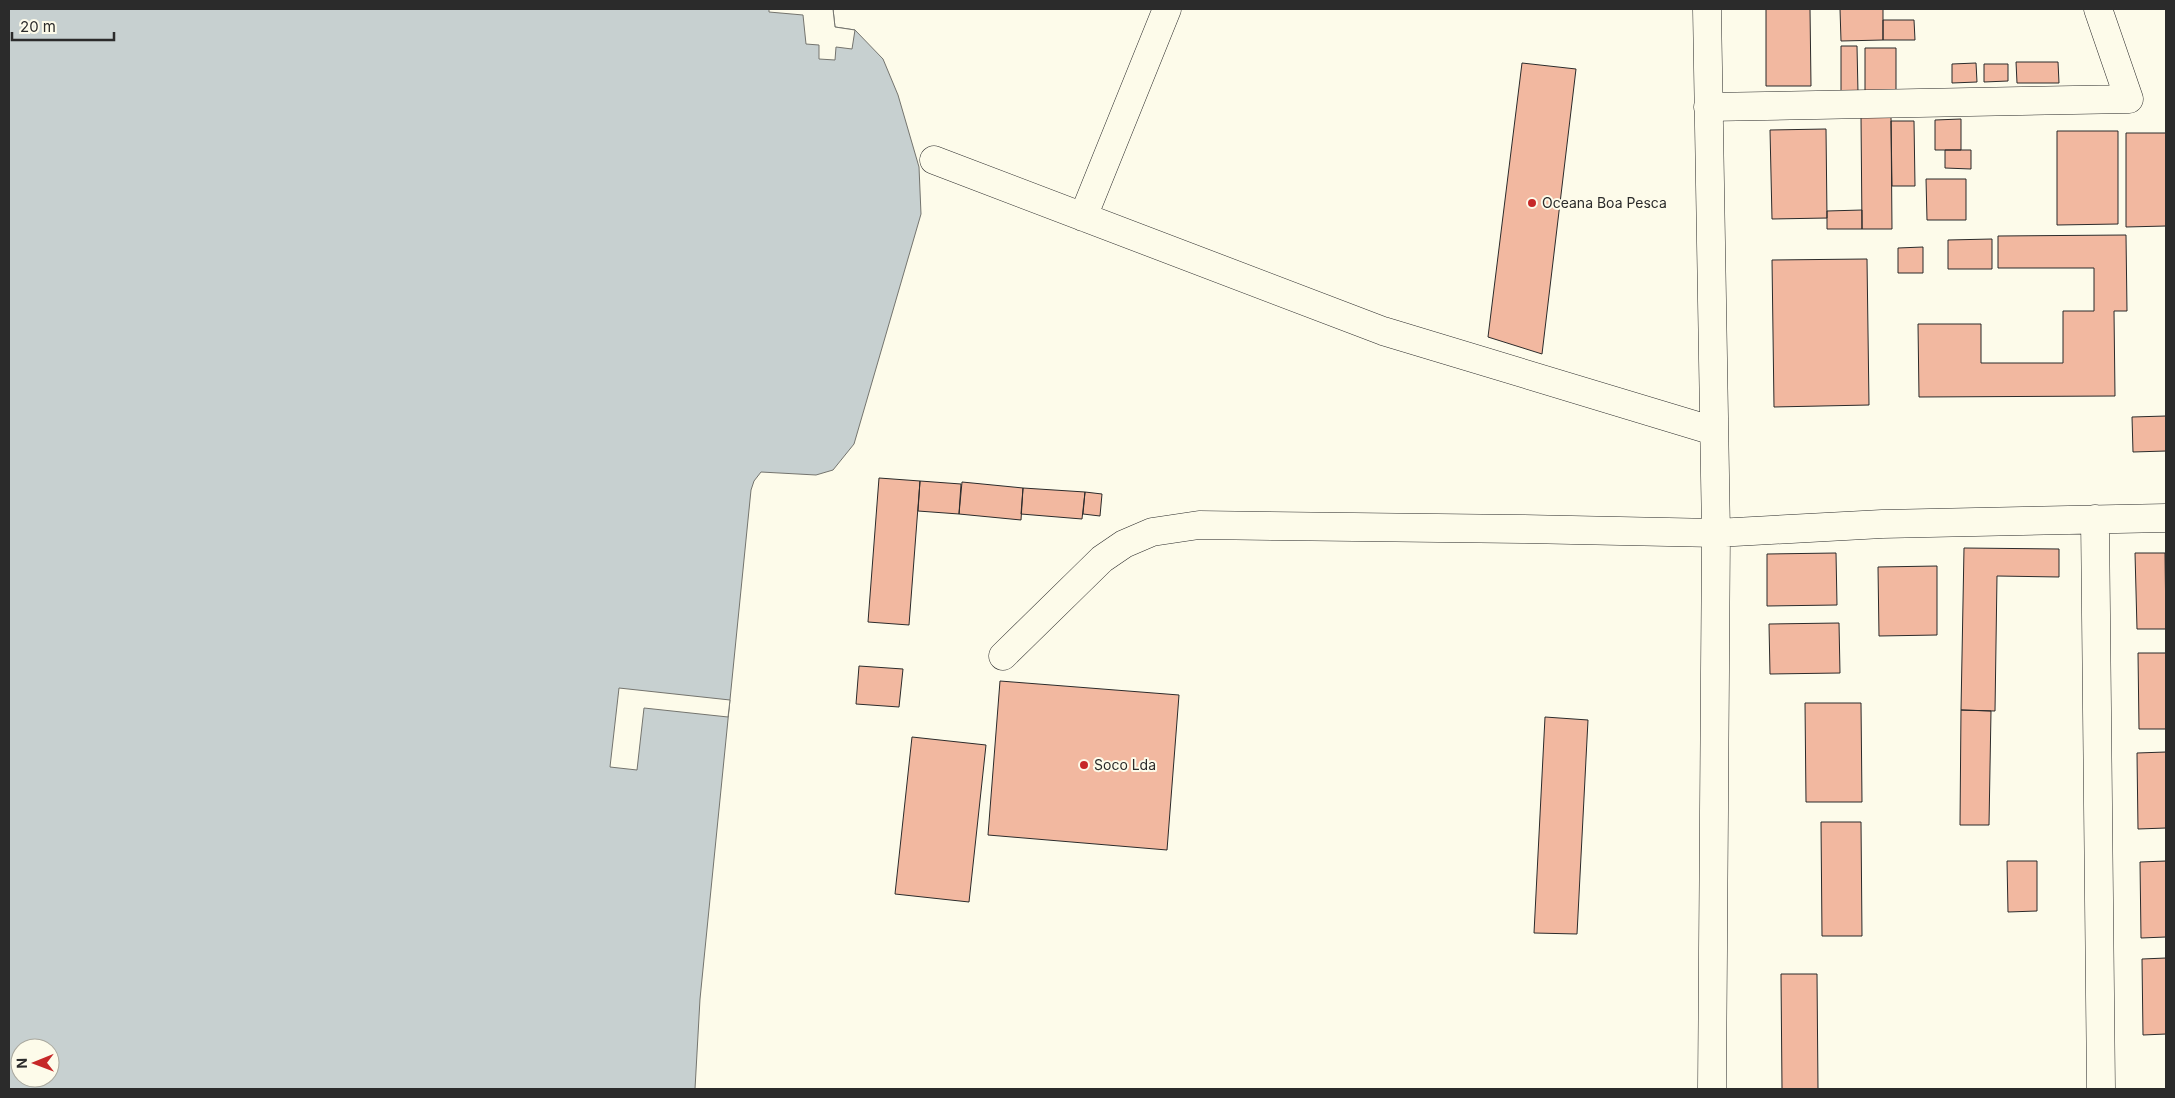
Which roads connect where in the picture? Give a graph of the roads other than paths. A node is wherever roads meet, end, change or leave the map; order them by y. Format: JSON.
{"nodes":[{"id":1,"x":1167,"y":9,"type":"edge"},
{"id":2,"x":1707,"y":9,"type":"edge"},
{"id":3,"x":2098,"y":9,"type":"edge"},
{"id":4,"x":1708,"y":107,"type":"junction"},
{"id":5,"x":934,"y":160,"type":"dead end"},
{"id":6,"x":1083,"y":217,"type":"junction"},
{"id":7,"x":1714,"y":431,"type":"junction"},
{"id":8,"x":2166,"y":518,"type":"edge"},
{"id":9,"x":2095,"y":519,"type":"junction"},
{"id":10,"x":1716,"y":533,"type":"junction"},
{"id":11,"x":1003,"y":656,"type":"dead end"},
{"id":12,"x":1712,"y":1089,"type":"edge"},
{"id":13,"x":2101,"y":1089,"type":"edge"}],
"edges":[{"from":1,"to":6,"type":"street"},
{"from":2,"to":4,"type":"street"},
{"from":3,"to":4,"type":"street"},
{"from":4,"to":7,"type":"street"},
{"from":5,"to":6,"type":"street"},
{"from":6,"to":7,"type":"street"},
{"from":7,"to":10,"type":"street"},
{"from":8,"to":9,"type":"street"},
{"from":9,"to":10,"type":"street"},
{"from":9,"to":13,"type":"street"},
{"from":10,"to":11,"type":"street"},
{"from":10,"to":12,"type":"street"}]}
